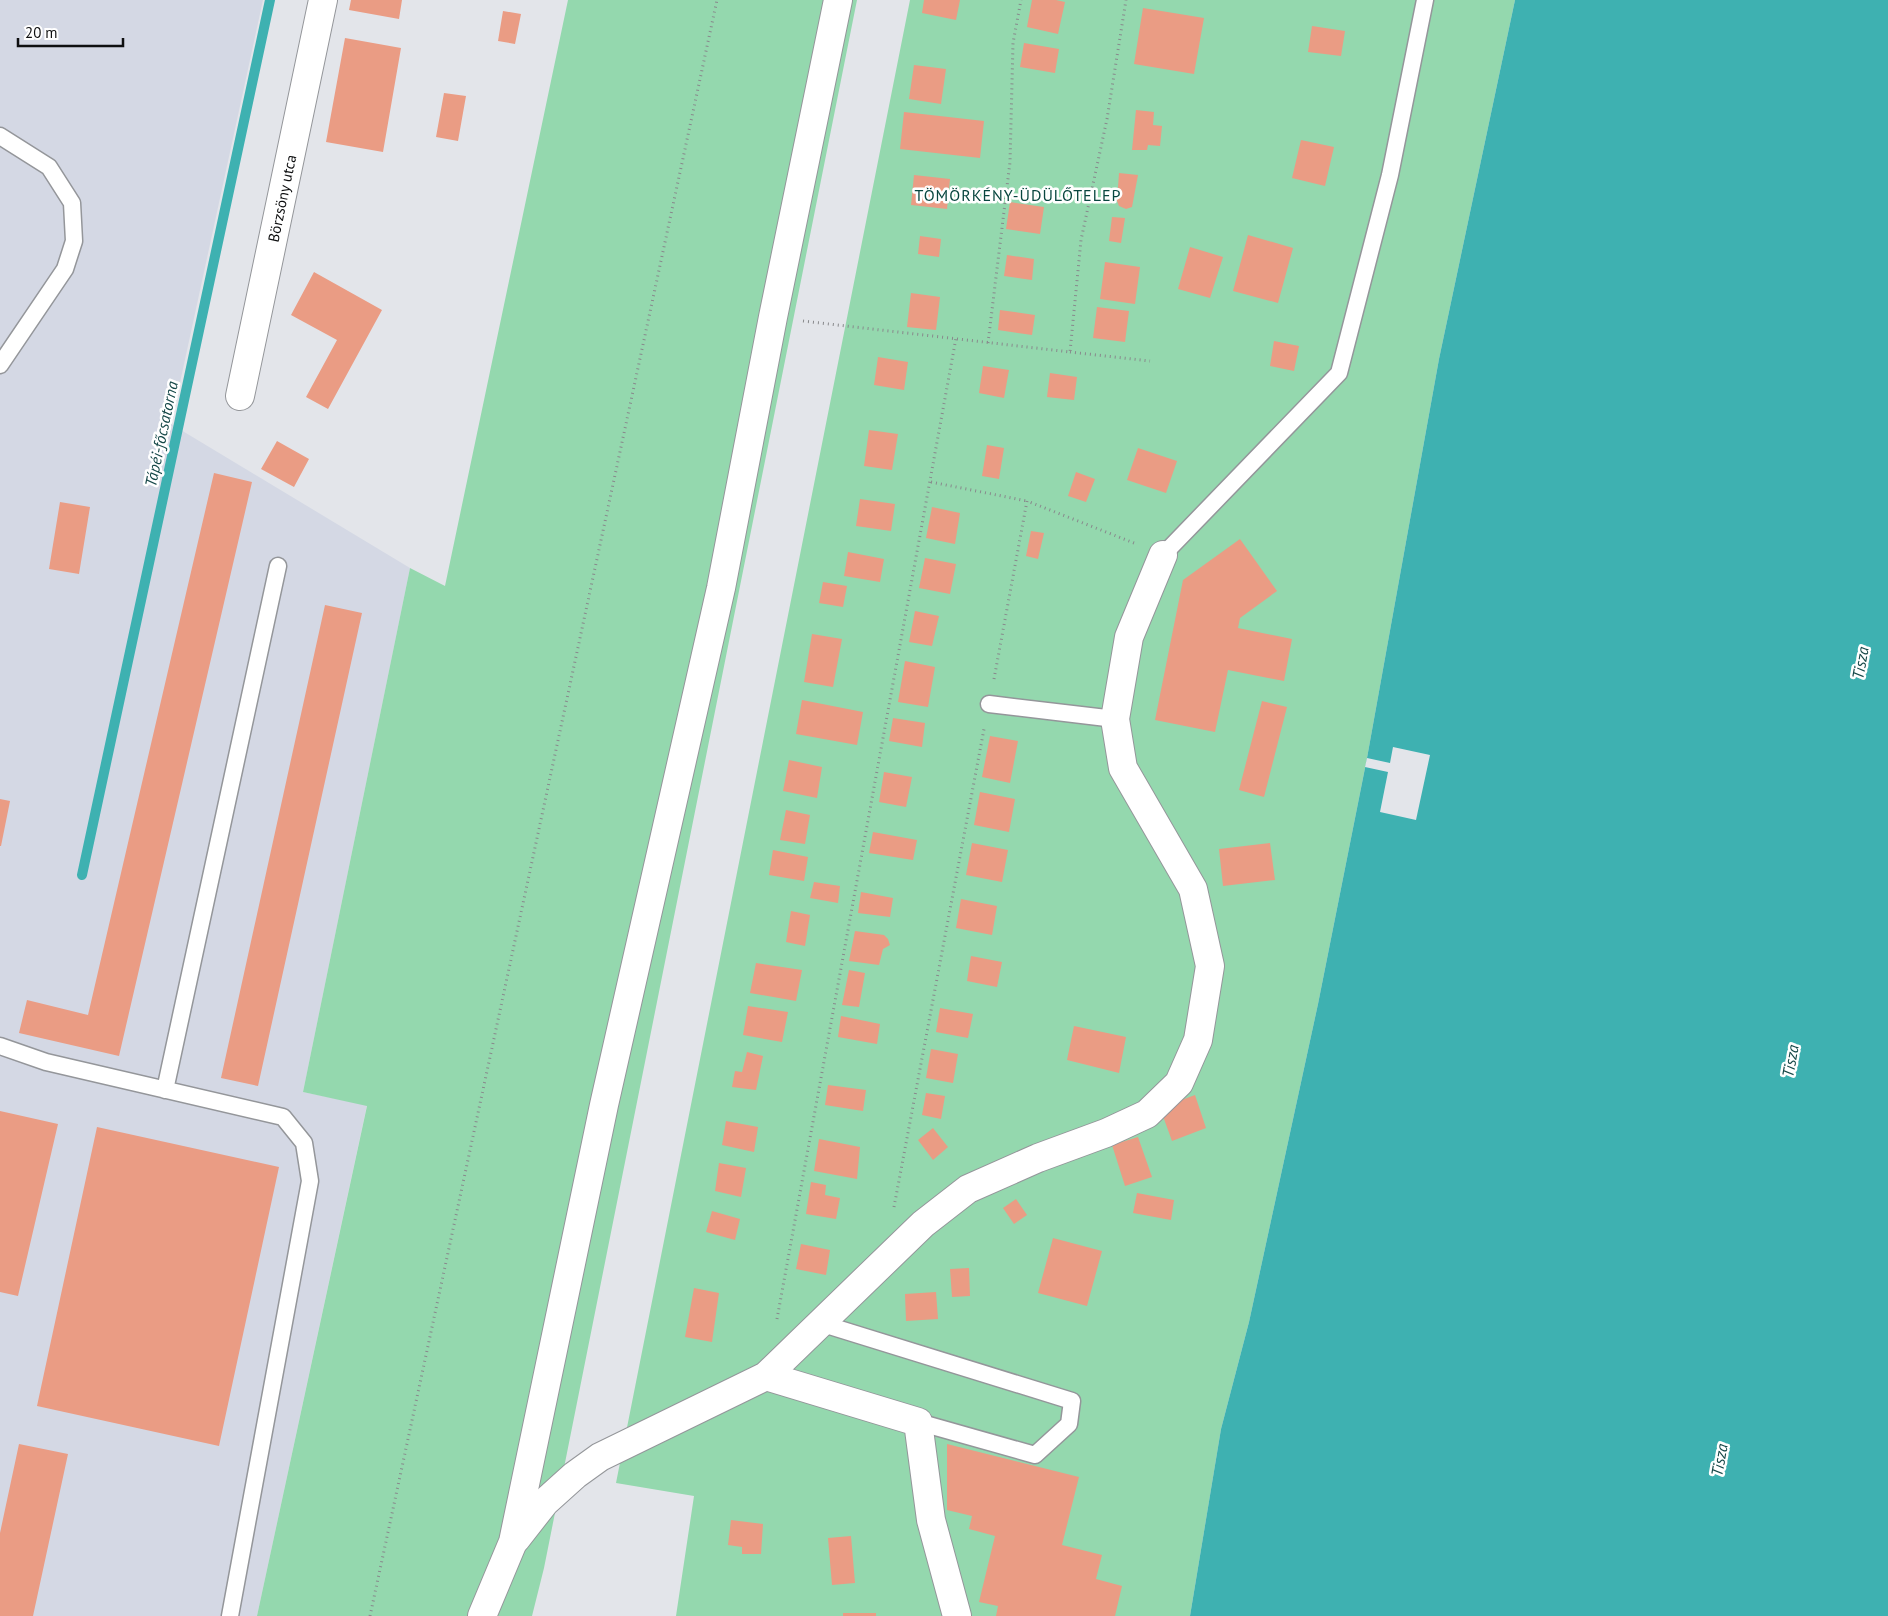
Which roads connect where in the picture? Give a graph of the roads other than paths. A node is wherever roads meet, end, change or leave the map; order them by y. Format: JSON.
{"nodes":[{"id":1,"x":323,"y":0,"type":"edge"},
{"id":2,"x":838,"y":0,"type":"edge"},
{"id":3,"x":1425,"y":0,"type":"edge"},
{"id":4,"x":0,"y":136,"type":"edge"},
{"id":5,"x":0,"y":365,"type":"edge"},
{"id":6,"x":240,"y":396,"type":"dead end"},
{"id":7,"x":1164,"y":555,"type":"joint"},
{"id":8,"x":278,"y":566,"type":"dead end"},
{"id":9,"x":989,"y":704,"type":"road end"},
{"id":10,"x":1115,"y":719,"type":"junction"},
{"id":11,"x":0,"y":1046,"type":"edge"},
{"id":12,"x":165,"y":1090,"type":"junction"},
{"id":13,"x":820,"y":1324,"type":"junction"},
{"id":14,"x":766,"y":1376,"type":"junction"},
{"id":15,"x":918,"y":1422,"type":"junction"},
{"id":16,"x":513,"y":1542,"type":"junction"},
{"id":17,"x":230,"y":1616,"type":"edge"},
{"id":18,"x":482,"y":1616,"type":"edge"},
{"id":19,"x":957,"y":1616,"type":"edge"}],
"edges":[{"from":1,"to":6,"type":"street","name":"Börzsöny utca"},
{"from":2,"to":16,"type":"street"},
{"from":3,"to":7,"type":"lane"},
{"from":4,"to":5,"type":"lane"},
{"from":7,"to":10,"type":"street"},
{"from":8,"to":12,"type":"lane"},
{"from":9,"to":10,"type":"lane"},
{"from":10,"to":13,"type":"street"},
{"from":11,"to":12,"type":"lane"},
{"from":12,"to":17,"type":"lane"},
{"from":13,"to":14,"type":"street"},
{"from":13,"to":15,"type":"lane"},
{"from":14,"to":15,"type":"street"},
{"from":14,"to":16,"type":"street"},
{"from":15,"to":19,"type":"street"},
{"from":16,"to":18,"type":"street"}]}
